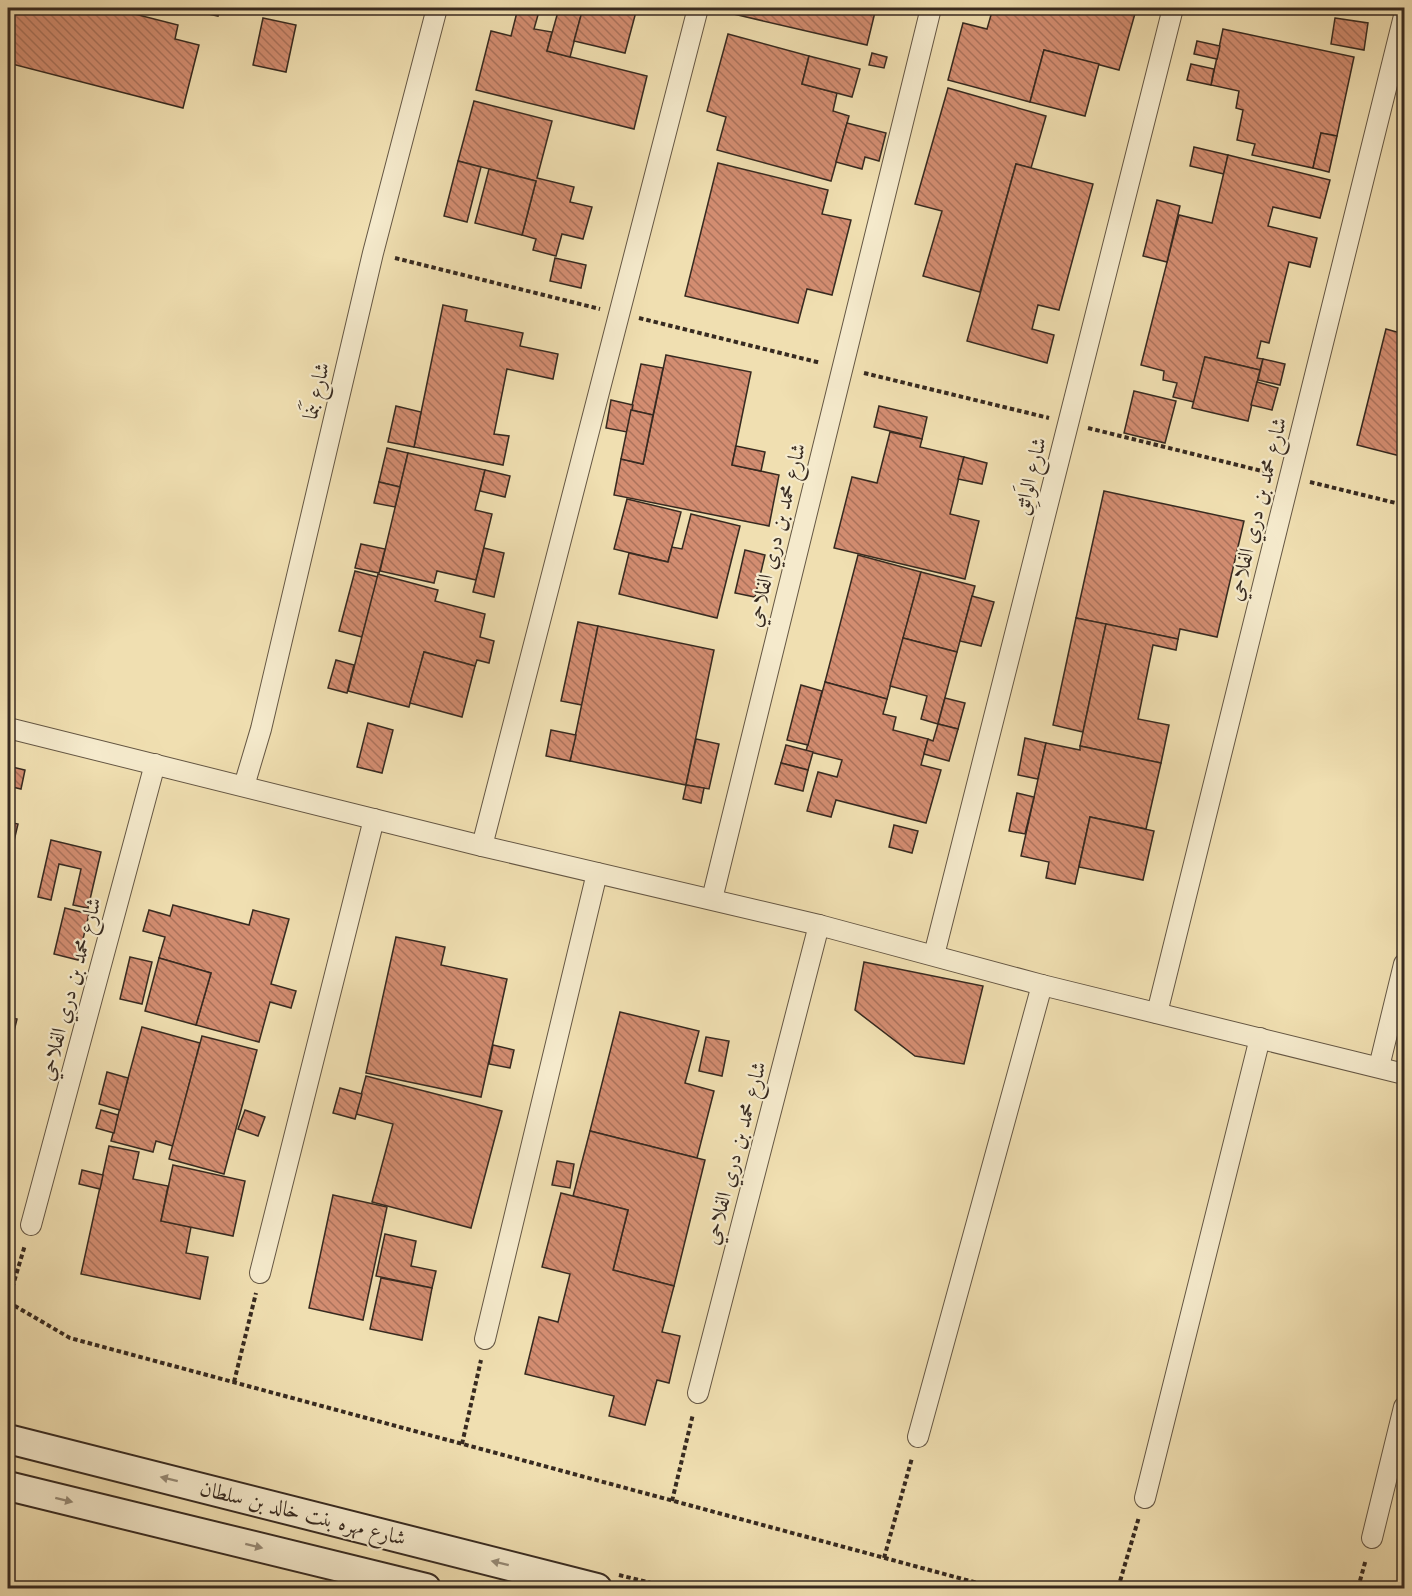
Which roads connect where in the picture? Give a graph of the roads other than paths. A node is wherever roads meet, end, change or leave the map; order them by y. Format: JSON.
{"nodes":[{"id":1,"x":437,"y":8,"type":"edge"},
{"id":2,"x":698,"y":8,"type":"edge"},
{"id":3,"x":932,"y":8,"type":"edge"},
{"id":4,"x":1173,"y":8,"type":"edge"},
{"id":5,"x":1404,"y":16,"type":"edge"},
{"id":6,"x":8,"y":728,"type":"edge"},
{"id":7,"x":154,"y":764,"type":"junction"},
{"id":8,"x":244,"y":786,"type":"junction"},
{"id":9,"x":374,"y":819,"type":"junction"},
{"id":10,"x":482,"y":846,"type":"junction"},
{"id":11,"x":597,"y":873,"type":"junction"},
{"id":12,"x":712,"y":900,"type":"junction"},
{"id":13,"x":819,"y":925,"type":"junction"},
{"id":14,"x":934,"y":955,"type":"junction"},
{"id":15,"x":1404,"y":964,"type":"edge"},
{"id":16,"x":1042,"y":985,"type":"junction"},
{"id":17,"x":1156,"y":1013,"type":"junction"},
{"id":18,"x":1260,"y":1038,"type":"junction"},
{"id":19,"x":1379,"y":1067,"type":"junction"},
{"id":20,"x":1404,"y":1074,"type":"edge"},
{"id":21,"x":32,"y":1225,"type":"road end"},
{"id":22,"x":260,"y":1273,"type":"road end"},
{"id":23,"x":485,"y":1339,"type":"road end"},
{"id":24,"x":698,"y":1393,"type":"road end"},
{"id":25,"x":1404,"y":1407,"type":"edge"},
{"id":26,"x":918,"y":1437,"type":"road end"},
{"id":27,"x":8,"y":1439,"type":"edge"},
{"id":28,"x":8,"y":1486,"type":"edge"},
{"id":29,"x":1145,"y":1498,"type":"road end"},
{"id":30,"x":1372,"y":1538,"type":"road end"},
{"id":31,"x":426,"y":1588,"type":"edge"},
{"id":32,"x":597,"y":1588,"type":"edge"}],
"edges":[{"from":1,"to":8,"type":"street","name":"شارع بَنَما"},
{"from":2,"to":10,"type":"street"},
{"from":3,"to":12,"type":"street","name":"شارع محمد بن دري الفلاحي"},
{"from":4,"to":14,"type":"street","name":"شارع الوَاثِق"},
{"from":5,"to":17,"type":"street","name":"شارع محمد بن دري الفلاحي"},
{"from":6,"to":7,"type":"street"},
{"from":7,"to":8,"type":"street"},
{"from":7,"to":21,"type":"street","name":"شارع محمد بن دري الفلاحي"},
{"from":8,"to":9,"type":"street"},
{"from":9,"to":10,"type":"street"},
{"from":9,"to":22,"type":"street"},
{"from":10,"to":11,"type":"street"},
{"from":11,"to":12,"type":"street"},
{"from":11,"to":23,"type":"street"},
{"from":12,"to":13,"type":"street"},
{"from":13,"to":14,"type":"street"},
{"from":13,"to":24,"type":"street","name":"شارع محمد بن دري الفلاحي"},
{"from":14,"to":16,"type":"street"},
{"from":15,"to":19,"type":"street"},
{"from":16,"to":17,"type":"street"},
{"from":16,"to":26,"type":"street"},
{"from":17,"to":18,"type":"street"},
{"from":18,"to":19,"type":"street"},
{"from":18,"to":29,"type":"street"},
{"from":19,"to":20,"type":"street"},
{"from":25,"to":30,"type":"street"},
{"from":32,"to":27,"type":"street","name":"شارع مهره بنت خالد بن سلطان","one_way":true},
{"from":28,"to":31,"type":"street","name":"شارع مهره بنت خالد بن سلطان","one_way":true}]}
